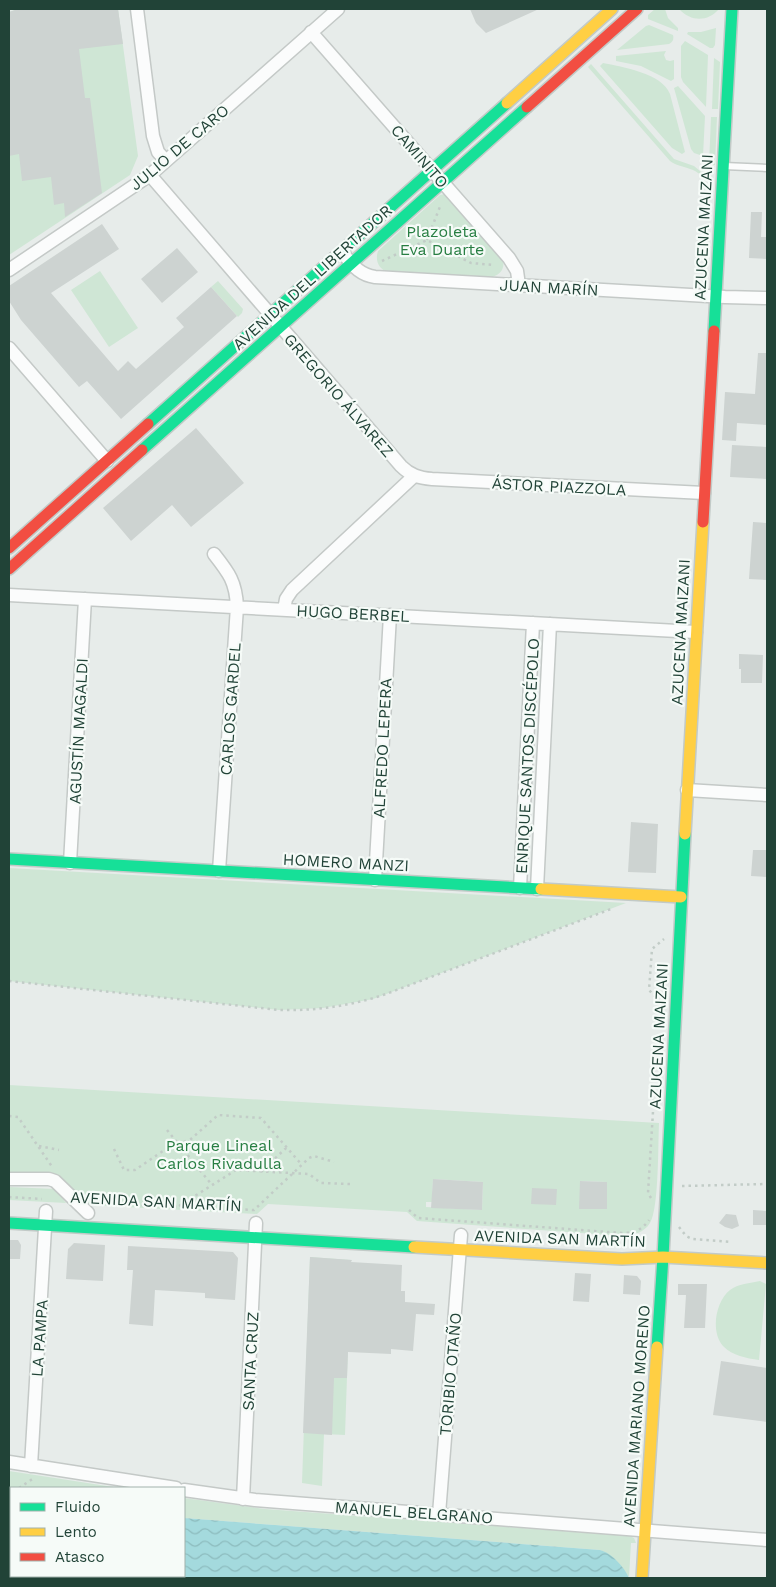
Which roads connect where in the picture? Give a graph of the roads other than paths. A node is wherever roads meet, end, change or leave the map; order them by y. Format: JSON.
{"nodes":[{"id":1,"x":137,"y":9,"type":"edge"},
{"id":2,"x":338,"y":9,"type":"edge"},
{"id":3,"x":612,"y":9,"type":"edge"},
{"id":4,"x":637,"y":9,"type":"edge"},
{"id":5,"x":732,"y":9,"type":"edge"},
{"id":6,"x":311,"y":32,"type":"junction"},
{"id":7,"x":166,"y":162,"type":"junction"},
{"id":8,"x":723,"y":166,"type":"junction"},
{"id":9,"x":767,"y":168,"type":"edge"},
{"id":10,"x":432,"y":170,"type":"junction"},
{"id":11,"x":150,"y":175,"type":"junction"},
{"id":12,"x":443,"y":182,"type":"junction"},
{"id":13,"x":340,"y":252,"type":"junction"},
{"id":14,"x":351,"y":264,"type":"junction"},
{"id":15,"x":9,"y":270,"type":"edge"},
{"id":16,"x":519,"y":285,"type":"junction"},
{"id":17,"x":715,"y":297,"type":"junction"},
{"id":18,"x":767,"y":298,"type":"edge"},
{"id":19,"x":270,"y":315,"type":"junction"},
{"id":20,"x":280,"y":327,"type":"junction"},
{"id":21,"x":9,"y":348,"type":"edge"},
{"id":22,"x":107,"y":461,"type":"junction"},
{"id":23,"x":414,"y":476,"type":"junction"},
{"id":24,"x":704,"y":493,"type":"junction"},
{"id":25,"x":9,"y":548,"type":"edge"},
{"id":26,"x":214,"y":554,"type":"dead end"},
{"id":27,"x":9,"y":569,"type":"edge"},
{"id":28,"x":9,"y":595,"type":"edge"},
{"id":29,"x":85,"y":599,"type":"junction"},
{"id":30,"x":237,"y":607,"type":"junction"},
{"id":31,"x":284,"y":610,"type":"junction"},
{"id":32,"x":390,"y":616,"type":"junction"},
{"id":33,"x":534,"y":623,"type":"junction"},
{"id":34,"x":550,"y":624,"type":"junction"},
{"id":35,"x":696,"y":632,"type":"junction"},
{"id":36,"x":688,"y":790,"type":"junction"},
{"id":37,"x":767,"y":795,"type":"edge"},
{"id":38,"x":9,"y":859,"type":"edge"},
{"id":39,"x":70,"y":863,"type":"junction"},
{"id":40,"x":219,"y":871,"type":"junction"},
{"id":41,"x":375,"y":880,"type":"junction"},
{"id":42,"x":520,"y":888,"type":"junction"},
{"id":43,"x":537,"y":889,"type":"junction"},
{"id":44,"x":682,"y":897,"type":"junction"},
{"id":45,"x":9,"y":1179,"type":"edge"},
{"id":46,"x":46,"y":1208,"type":"road end"},
{"id":47,"x":92,"y":1210,"type":"joint"},
{"id":48,"x":71,"y":1212,"type":"dead end"},
{"id":49,"x":256,"y":1223,"type":"dead end"},
{"id":50,"x":9,"y":1224,"type":"edge"},
{"id":51,"x":46,"y":1226,"type":"junction"},
{"id":52,"x":461,"y":1235,"type":"dead end"},
{"id":53,"x":256,"y":1238,"type":"junction"},
{"id":54,"x":639,"y":1248,"type":"dead end"},
{"id":55,"x":460,"y":1250,"type":"junction"},
{"id":56,"x":663,"y":1257,"type":"junction"},
{"id":57,"x":767,"y":1263,"type":"edge"},
{"id":58,"x":9,"y":1462,"type":"edge"},
{"id":59,"x":32,"y":1472,"type":"junction"},
{"id":60,"x":167,"y":1487,"type":"edge"},
{"id":61,"x":185,"y":1490,"type":"edge"},
{"id":62,"x":243,"y":1499,"type":"junction"},
{"id":63,"x":439,"y":1514,"type":"junction"},
{"id":64,"x":645,"y":1530,"type":"junction"},
{"id":65,"x":767,"y":1540,"type":"edge"},
{"id":66,"x":642,"y":1578,"type":"edge"}],
"edges":[{"from":1,"to":7,"type":"street"},
{"from":2,"to":6,"type":"street","name":"JULIO DE CARO"},
{"from":3,"to":10,"type":"main road","name":"AVENIDA DEL LIBERTADOR"},
{"from":4,"to":12,"type":"main road","name":"AVENIDA DEL LIBERTADOR"},
{"from":5,"to":8,"type":"main road","name":"AZUCENA MAIZANI"},
{"from":6,"to":7,"type":"street","name":"JULIO DE CARO"},
{"from":6,"to":10,"type":"street","name":"CAMINITO"},
{"from":7,"to":11,"type":"street","name":"JULIO DE CARO"},
{"from":8,"to":9,"type":"lane"},
{"from":8,"to":17,"type":"main road","name":"AZUCENA MAIZANI"},
{"from":10,"to":12,"type":"street","name":"CAMINITO"},
{"from":10,"to":13,"type":"main road","name":"AVENIDA DEL LIBERTADOR"},
{"from":11,"to":15,"type":"street","name":"JULIO DE CARO"},
{"from":11,"to":19,"type":"street","name":"GREGORIO ÁLVAREZ"},
{"from":12,"to":14,"type":"main road","name":"AVENIDA DEL LIBERTADOR"},
{"from":12,"to":16,"type":"street","name":"CAMINITO"},
{"from":13,"to":14,"type":"street","name":"JUAN MARÍN"},
{"from":13,"to":19,"type":"main road","name":"AVENIDA DEL LIBERTADOR"},
{"from":14,"to":16,"type":"street","name":"JUAN MARÍN"},
{"from":14,"to":20,"type":"main road","name":"AVENIDA DEL LIBERTADOR"},
{"from":16,"to":17,"type":"street","name":"JUAN MARÍN"},
{"from":17,"to":18,"type":"street","name":"JUAN MARÍN"},
{"from":17,"to":24,"type":"main road","name":"AZUCENA MAIZANI"},
{"from":19,"to":20,"type":"street","name":"GREGORIO ÁLVAREZ"},
{"from":19,"to":22,"type":"main road","name":"AVENIDA DEL LIBERTADOR"},
{"from":20,"to":23,"type":"street","name":"GREGORIO ÁLVAREZ"},
{"from":20,"to":27,"type":"main road","name":"AVENIDA DEL LIBERTADOR"},
{"from":21,"to":22,"type":"street"},
{"from":22,"to":25,"type":"main road","name":"AVENIDA DEL LIBERTADOR"},
{"from":23,"to":24,"type":"street","name":"ÁSTOR PIAZZOLA"},
{"from":23,"to":31,"type":"street"},
{"from":24,"to":35,"type":"main road","name":"AZUCENA MAIZANI"},
{"from":26,"to":30,"type":"street","name":"CARLOS GARDEL"},
{"from":28,"to":29,"type":"street","name":"HUGO BERBEL"},
{"from":29,"to":30,"type":"street","name":"HUGO BERBEL"},
{"from":29,"to":39,"type":"street","name":"AGUSTÍN MAGALDI"},
{"from":30,"to":31,"type":"street","name":"HUGO BERBEL"},
{"from":30,"to":40,"type":"street","name":"CARLOS GARDEL"},
{"from":31,"to":32,"type":"street","name":"HUGO BERBEL"},
{"from":32,"to":33,"type":"street","name":"HUGO BERBEL"},
{"from":32,"to":41,"type":"street","name":"ALFREDO LEPERA"},
{"from":33,"to":34,"type":"street","name":"HUGO BERBEL"},
{"from":33,"to":42,"type":"street","name":"ENRIQUE SANTOS DISCÉPOLO"},
{"from":34,"to":35,"type":"street","name":"HUGO BERBEL"},
{"from":34,"to":43,"type":"street","name":"ENRIQUE SANTOS DISCÉPOLO"},
{"from":35,"to":36,"type":"main road","name":"AZUCENA MAIZANI"},
{"from":36,"to":37,"type":"street"},
{"from":36,"to":44,"type":"main road","name":"AZUCENA MAIZANI"},
{"from":38,"to":39,"type":"main road","name":"HOMERO MANZI"},
{"from":39,"to":40,"type":"main road","name":"HOMERO MANZI"},
{"from":40,"to":41,"type":"main road","name":"HOMERO MANZI"},
{"from":41,"to":42,"type":"main road","name":"HOMERO MANZI"},
{"from":42,"to":43,"type":"main road","name":"HOMERO MANZI"},
{"from":43,"to":44,"type":"main road","name":"HOMERO MANZI"},
{"from":44,"to":56,"type":"main road","name":"AZUCENA MAIZANI"},
{"from":45,"to":47,"type":"street"},
{"from":46,"to":51,"type":"street","name":"LA PAMPA"},
{"from":47,"to":48,"type":"main road","name":"AVENIDA SAN MARTÍN"},
{"from":49,"to":53,"type":"street","name":"SANTA CRUZ"},
{"from":50,"to":51,"type":"main road","name":"AVENIDA SAN MARTÍN"},
{"from":51,"to":53,"type":"main road","name":"AVENIDA SAN MARTÍN"},
{"from":51,"to":59,"type":"street","name":"LA PAMPA"},
{"from":52,"to":55,"type":"street","name":"TORIBIO OTAÑO"},
{"from":53,"to":55,"type":"main road","name":"AVENIDA SAN MARTÍN"},
{"from":53,"to":62,"type":"street","name":"SANTA CRUZ"},
{"from":54,"to":56,"type":"main road","name":"AVENIDA SAN MARTÍN"},
{"from":55,"to":56,"type":"main road","name":"AVENIDA SAN MARTÍN"},
{"from":55,"to":63,"type":"street","name":"TORIBIO OTAÑO"},
{"from":56,"to":57,"type":"main road"},
{"from":56,"to":64,"type":"main road","name":"AVENIDA MARIANO MORENO"},
{"from":58,"to":59,"type":"street"},
{"from":59,"to":60,"type":"street"},
{"from":61,"to":62,"type":"street","name":"MANUEL BELGRANO"},
{"from":62,"to":63,"type":"street","name":"MANUEL BELGRANO"},
{"from":63,"to":64,"type":"street","name":"MANUEL BELGRANO"},
{"from":64,"to":65,"type":"street","name":"MANUEL BELGRANO"},
{"from":64,"to":66,"type":"main road","name":"AVENIDA MARIANO MORENO"}]}
